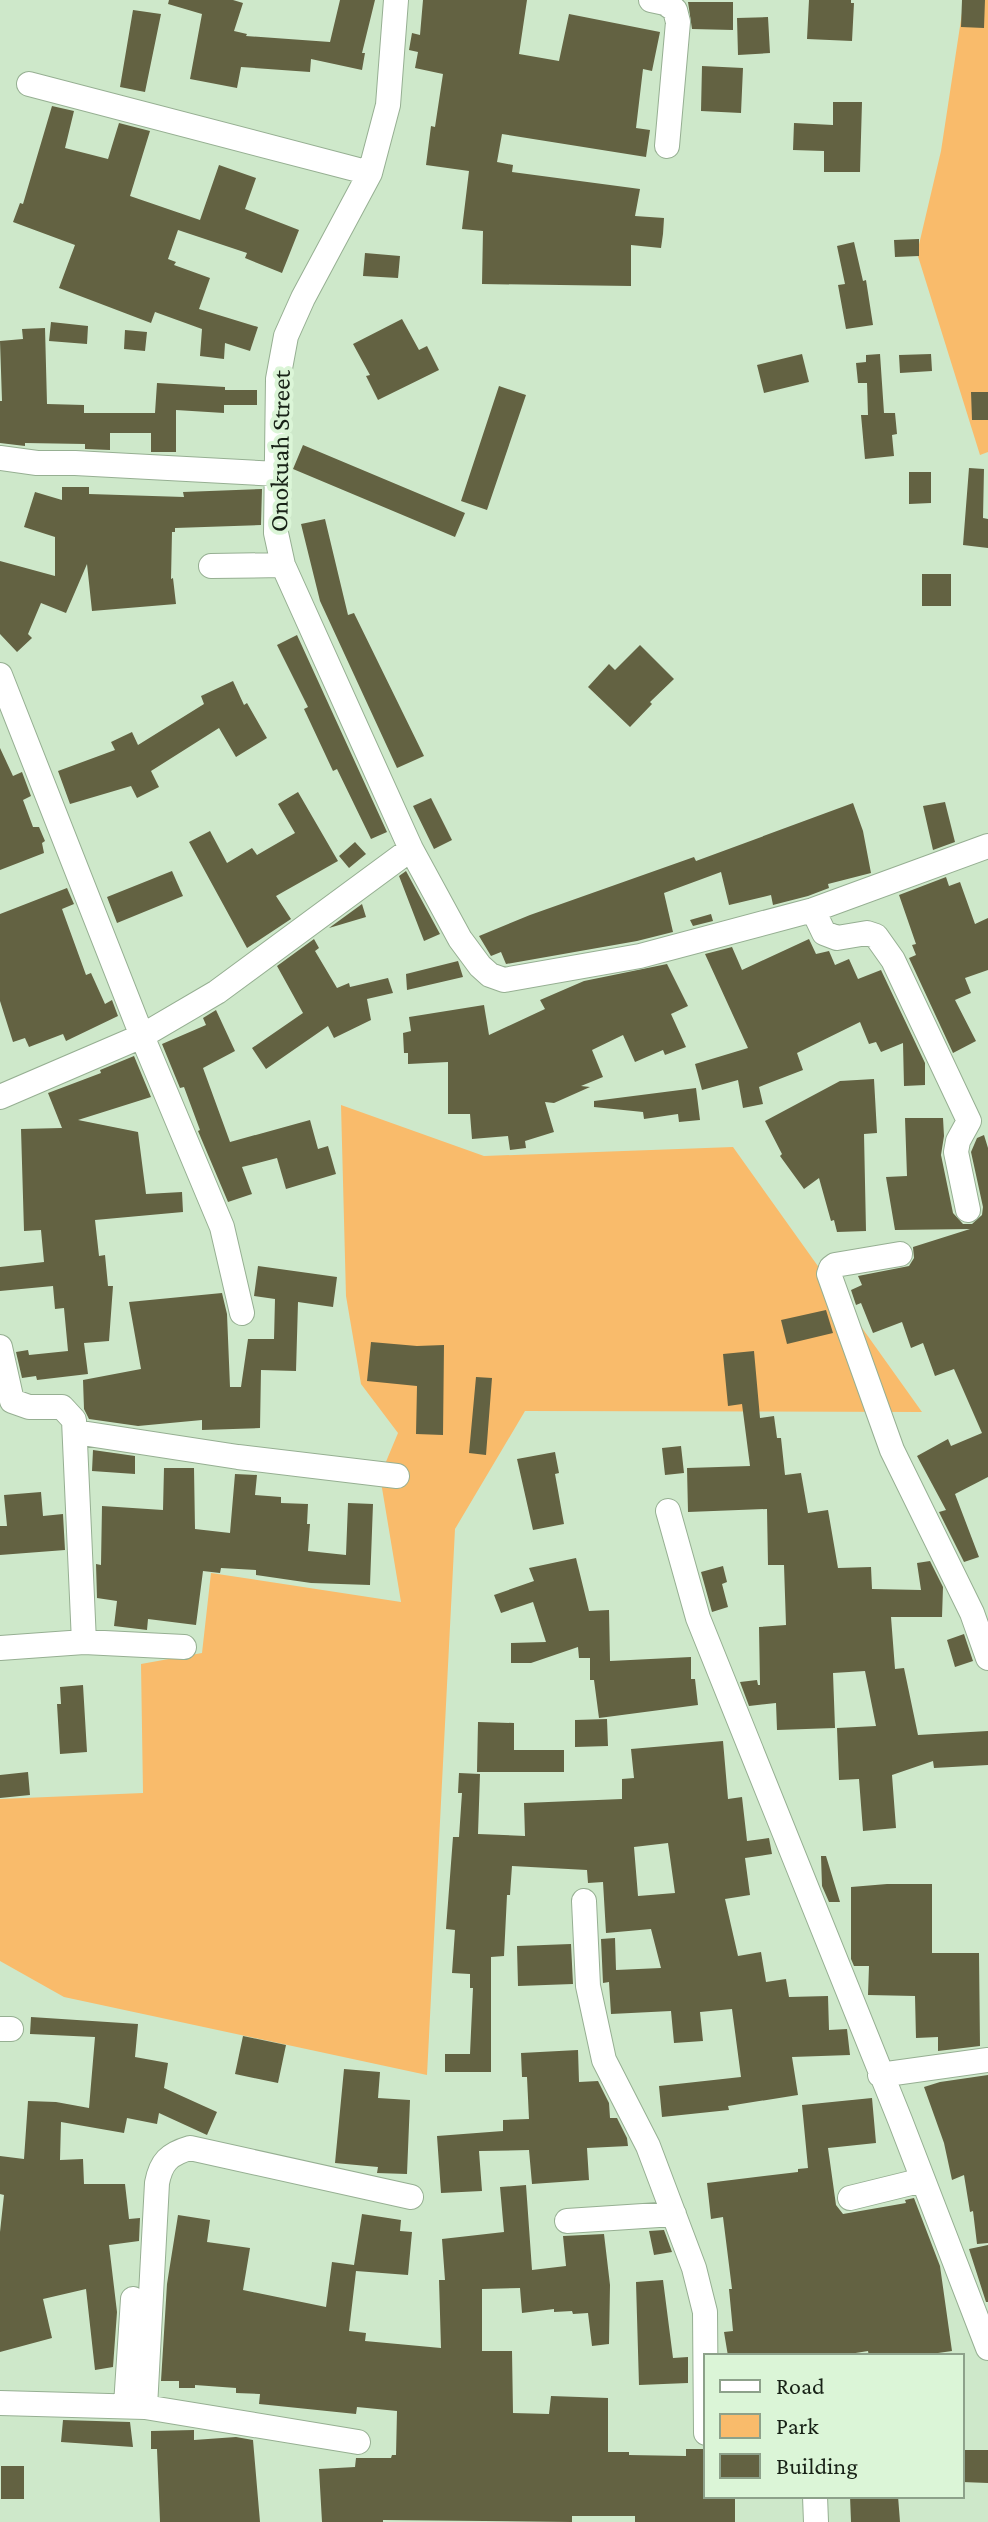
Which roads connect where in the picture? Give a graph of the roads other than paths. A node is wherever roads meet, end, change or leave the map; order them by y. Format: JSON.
{"nodes":[{"id":1,"x":396,"y":0,"type":"edge"},
{"id":2,"x":651,"y":0,"type":"edge"},
{"id":3,"x":29,"y":84,"type":"dead end"},
{"id":4,"x":667,"y":146,"type":"dead end"},
{"id":5,"x":370,"y":173,"type":"junction"},
{"id":6,"x":0,"y":458,"type":"edge"},
{"id":7,"x":278,"y":474,"type":"junction"},
{"id":8,"x":283,"y":565,"type":"junction"},
{"id":9,"x":211,"y":566,"type":"dead end"},
{"id":10,"x":0,"y":675,"type":"edge"},
{"id":11,"x":988,"y":846,"type":"edge"},
{"id":12,"x":411,"y":849,"type":"junction"},
{"id":13,"x":813,"y":910,"type":"junction"},
{"id":14,"x":142,"y":1036,"type":"junction"},
{"id":15,"x":0,"y":1097,"type":"edge"},
{"id":16,"x":979,"y":1123,"type":"edge"},
{"id":17,"x":968,"y":1210,"type":"dead end"},
{"id":18,"x":900,"y":1254,"type":"dead end"},
{"id":19,"x":242,"y":1313,"type":"dead end"},
{"id":20,"x":0,"y":1347,"type":"edge"},
{"id":21,"x":75,"y":1432,"type":"junction"},
{"id":22,"x":397,"y":1476,"type":"dead end"},
{"id":23,"x":668,"y":1511,"type":"dead end"},
{"id":24,"x":980,"y":1610,"type":"edge"},
{"id":25,"x":84,"y":1642,"type":"junction"},
{"id":26,"x":184,"y":1647,"type":"dead end"},
{"id":27,"x":0,"y":1648,"type":"edge"},
{"id":28,"x":988,"y":1658,"type":"edge"},
{"id":29,"x":584,"y":1901,"type":"dead end"},
{"id":30,"x":988,"y":2060,"type":"edge"},
{"id":31,"x":880,"y":2075,"type":"junction"},
{"id":32,"x":923,"y":2180,"type":"junction"},
{"id":33,"x":411,"y":2197,"type":"dead end"},
{"id":34,"x":850,"y":2198,"type":"dead end"},
{"id":35,"x":674,"y":2214,"type":"junction"},
{"id":36,"x":567,"y":2221,"type":"dead end"},
{"id":37,"x":133,"y":2299,"type":"dead end"},
{"id":38,"x":988,"y":2348,"type":"edge"},
{"id":39,"x":705,"y":2354,"type":"edge"},
{"id":40,"x":0,"y":2403,"type":"edge"},
{"id":41,"x":135,"y":2406,"type":"junction"},
{"id":42,"x":358,"y":2442,"type":"dead end"},
{"id":43,"x":815,"y":2498,"type":"edge"},
{"id":44,"x":816,"y":2522,"type":"edge"}],
"edges":[{"from":1,"to":5,"type":"street","name":"Onokuah Street"},
{"from":2,"to":4,"type":"street"},
{"from":3,"to":5,"type":"street"},
{"from":5,"to":7,"type":"street","name":"Onokuah Street"},
{"from":6,"to":7,"type":"street"},
{"from":7,"to":8,"type":"street","name":"Onokuah Street"},
{"from":8,"to":9,"type":"street"},
{"from":8,"to":12,"type":"street","name":"Onokuah Street"},
{"from":10,"to":14,"type":"street"},
{"from":11,"to":13,"type":"street","name":"Onokuah Street"},
{"from":12,"to":13,"type":"street","name":"Onokuah Street"},
{"from":12,"to":14,"type":"street"},
{"from":13,"to":16,"type":"street"},
{"from":14,"to":15,"type":"street"},
{"from":14,"to":19,"type":"street"},
{"from":16,"to":17,"type":"street"},
{"from":18,"to":24,"type":"street"},
{"from":20,"to":21,"type":"street"},
{"from":21,"to":22,"type":"street"},
{"from":21,"to":25,"type":"street"},
{"from":23,"to":31,"type":"street"},
{"from":24,"to":28,"type":"street"},
{"from":25,"to":26,"type":"street"},
{"from":25,"to":27,"type":"street"},
{"from":29,"to":35,"type":"street"},
{"from":30,"to":31,"type":"street"},
{"from":31,"to":32,"type":"street"},
{"from":32,"to":34,"type":"street"},
{"from":32,"to":38,"type":"street"},
{"from":33,"to":41,"type":"street"},
{"from":35,"to":36,"type":"street"},
{"from":35,"to":39,"type":"street"},
{"from":37,"to":41,"type":"street"},
{"from":40,"to":41,"type":"street"},
{"from":41,"to":42,"type":"street"},
{"from":43,"to":44,"type":"street"}]}
